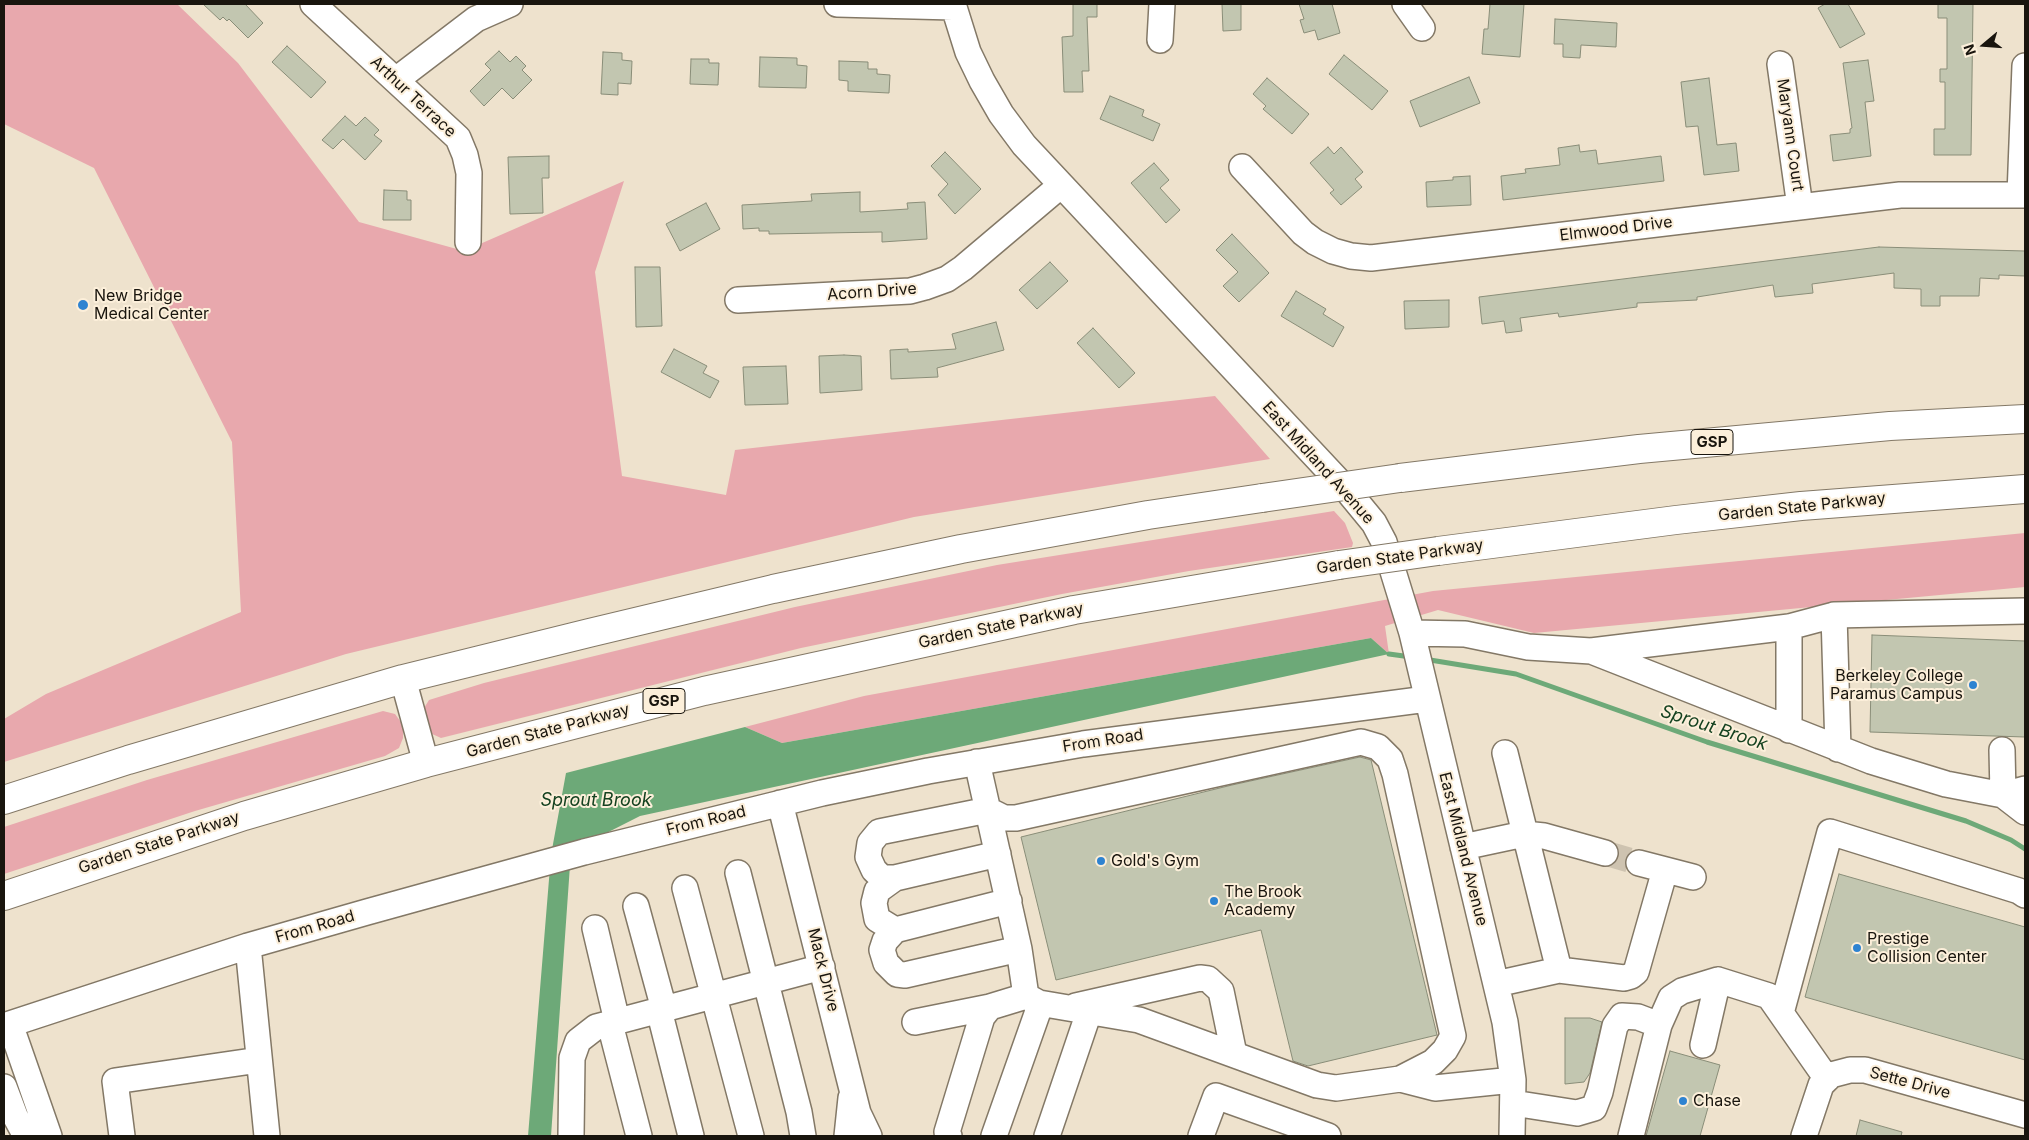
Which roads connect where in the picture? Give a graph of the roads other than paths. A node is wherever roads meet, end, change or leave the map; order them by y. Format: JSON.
{"nodes":[{"id":1,"x":313,"y":4,"type":"edge"},
{"id":2,"x":510,"y":4,"type":"edge"},
{"id":3,"x":837,"y":4,"type":"edge"},
{"id":4,"x":1162,"y":4,"type":"edge"},
{"id":5,"x":1405,"y":4,"type":"edge"},
{"id":6,"x":953,"y":5,"type":"edge"},
{"id":7,"x":1422,"y":28,"type":"dead end"},
{"id":8,"x":1160,"y":40,"type":"dead end"},
{"id":9,"x":1780,"y":64,"type":"dead end"},
{"id":10,"x":2025,"y":66,"type":"edge"},
{"id":11,"x":396,"y":80,"type":"junction"},
{"id":12,"x":1242,"y":168,"type":"dead end"},
{"id":13,"x":1060,"y":186,"type":"junction"},
{"id":14,"x":2023,"y":195,"type":"edge"},
{"id":15,"x":1800,"y":207,"type":"junction"},
{"id":16,"x":468,"y":242,"type":"dead end"},
{"id":17,"x":738,"y":300,"type":"dead end"},
{"id":18,"x":2025,"y":419,"type":"edge"},
{"id":19,"x":2025,"y":489,"type":"edge"},
{"id":20,"x":2025,"y":611,"type":"edge"},
{"id":21,"x":1834,"y":615,"type":"junction"},
{"id":22,"x":1789,"y":627,"type":"junction"},
{"id":23,"x":1411,"y":630,"type":"junction"},
{"id":24,"x":1591,"y":651,"type":"junction"},
{"id":25,"x":403,"y":679,"type":"junction"},
{"id":26,"x":1427,"y":699,"type":"junction"},
{"id":27,"x":1789,"y":730,"type":"junction"},
{"id":28,"x":1838,"y":749,"type":"junction"},
{"id":29,"x":2002,"y":750,"type":"dead end"},
{"id":30,"x":1505,"y":753,"type":"dead end"},
{"id":31,"x":977,"y":762,"type":"junction"},
{"id":32,"x":426,"y":763,"type":"junction"},
{"id":33,"x":2014,"y":792,"type":"edge"},
{"id":34,"x":4,"y":800,"type":"edge"},
{"id":35,"x":780,"y":803,"type":"junction"},
{"id":36,"x":988,"y":810,"type":"junction"},
{"id":37,"x":2025,"y":812,"type":"edge"},
{"id":38,"x":1524,"y":834,"type":"junction"},
{"id":39,"x":1463,"y":847,"type":"junction"},
{"id":40,"x":1605,"y":853,"type":"tunnel mouth"},
{"id":41,"x":998,"y":854,"type":"junction"},
{"id":42,"x":1639,"y":863,"type":"tunnel mouth"},
{"id":43,"x":1666,"y":870,"type":"junction"},
{"id":44,"x":738,"y":873,"type":"dead end"},
{"id":45,"x":1693,"y":876,"type":"dead end"},
{"id":46,"x":895,"y":878,"type":"junction"},
{"id":47,"x":685,"y":888,"type":"dead end"},
{"id":48,"x":2025,"y":895,"type":"edge"},
{"id":49,"x":4,"y":896,"type":"edge"},
{"id":50,"x":1008,"y":901,"type":"junction"},
{"id":51,"x":636,"y":906,"type":"dead end"},
{"id":52,"x":595,"y":928,"type":"dead end"},
{"id":53,"x":895,"y":930,"type":"junction"},
{"id":54,"x":248,"y":946,"type":"junction"},
{"id":55,"x":1019,"y":949,"type":"junction"},
{"id":56,"x":822,"y":967,"type":"junction"},
{"id":57,"x":1559,"y":970,"type":"junction"},
{"id":58,"x":1718,"y":980,"type":"junction"},
{"id":59,"x":765,"y":982,"type":"junction"},
{"id":60,"x":1496,"y":984,"type":"junction"},
{"id":61,"x":714,"y":996,"type":"junction"},
{"id":62,"x":1033,"y":999,"type":"junction"},
{"id":63,"x":990,"y":1007,"type":"junction"},
{"id":64,"x":661,"y":1010,"type":"junction"},
{"id":65,"x":1079,"y":1010,"type":"junction"},
{"id":66,"x":1781,"y":1013,"type":"junction"},
{"id":67,"x":915,"y":1022,"type":"dead end"},
{"id":68,"x":613,"y":1023,"type":"junction"},
{"id":69,"x":7,"y":1025,"type":"edge"},
{"id":70,"x":1659,"y":1025,"type":"junction"},
{"id":71,"x":1703,"y":1045,"type":"dead end"},
{"id":72,"x":1234,"y":1054,"type":"junction"},
{"id":73,"x":259,"y":1060,"type":"junction"},
{"id":74,"x":1400,"y":1079,"type":"junction"},
{"id":75,"x":1827,"y":1079,"type":"junction"},
{"id":76,"x":852,"y":1085,"type":"junction"},
{"id":77,"x":4,"y":1087,"type":"edge"},
{"id":78,"x":1513,"y":1092,"type":"junction"},
{"id":79,"x":2025,"y":1116,"type":"edge"},
{"id":80,"x":26,"y":1136,"type":"edge"},
{"id":81,"x":49,"y":1136,"type":"edge"},
{"id":82,"x":122,"y":1136,"type":"edge"},
{"id":83,"x":267,"y":1136,"type":"edge"},
{"id":84,"x":571,"y":1136,"type":"edge"},
{"id":85,"x":639,"y":1136,"type":"edge"},
{"id":86,"x":691,"y":1136,"type":"edge"},
{"id":87,"x":751,"y":1136,"type":"edge"},
{"id":88,"x":802,"y":1136,"type":"edge"},
{"id":89,"x":846,"y":1136,"type":"edge"},
{"id":90,"x":869,"y":1136,"type":"edge"},
{"id":91,"x":949,"y":1136,"type":"edge"},
{"id":92,"x":994,"y":1136,"type":"edge"},
{"id":93,"x":1047,"y":1136,"type":"edge"},
{"id":94,"x":1201,"y":1136,"type":"edge"},
{"id":95,"x":1328,"y":1136,"type":"edge"},
{"id":96,"x":1512,"y":1136,"type":"edge"},
{"id":97,"x":1631,"y":1136,"type":"edge"},
{"id":98,"x":1804,"y":1136,"type":"edge"}],
"edges":[{"from":1,"to":11,"type":"street","name":"Arthur Terrace"},
{"from":2,"to":11,"type":"street"},
{"from":3,"to":6,"type":"street"},
{"from":4,"to":8,"type":"street"},
{"from":5,"to":7,"type":"street"},
{"from":6,"to":13,"type":"street","name":"East Midland Avenue"},
{"from":9,"to":15,"type":"street","name":"Maryann Court"},
{"from":10,"to":14,"type":"street"},
{"from":11,"to":16,"type":"street","name":"Arthur Terrace"},
{"from":12,"to":15,"type":"street","name":"Elmwood Drive"},
{"from":13,"to":17,"type":"street","name":"Acorn Drive"},
{"from":13,"to":23,"type":"street","name":"East Midland Avenue"},
{"from":14,"to":15,"type":"street","name":"Elmwood Drive"},
{"from":18,"to":25,"type":"highway","number":"GSP","bridge":true},
{"from":19,"to":32,"type":"highway","name":"Garden State Parkway","number":"GSP","bridge":true},
{"from":20,"to":21,"type":"street"},
{"from":21,"to":22,"type":"street"},
{"from":21,"to":28,"type":"street"},
{"from":22,"to":24,"type":"street"},
{"from":22,"to":27,"type":"street"},
{"from":23,"to":24,"type":"street"},
{"from":23,"to":26,"type":"street","name":"East Midland Avenue"},
{"from":24,"to":27,"type":"street"},
{"from":25,"to":32,"type":"street"},
{"from":25,"to":34,"type":"highway","number":"GSP"},
{"from":26,"to":31,"type":"street","name":"From Road"},
{"from":26,"to":39,"type":"street","name":"East Midland Avenue"},
{"from":27,"to":28,"type":"street"},
{"from":28,"to":33,"type":"street"},
{"from":29,"to":33,"type":"street"},
{"from":30,"to":38,"type":"street"},
{"from":31,"to":35,"type":"street","name":"From Road"},
{"from":31,"to":36,"type":"street"},
{"from":32,"to":49,"type":"highway","name":"Garden State Parkway","number":"GSP"},
{"from":33,"to":37,"type":"street"},
{"from":35,"to":54,"type":"street","name":"From Road"},
{"from":35,"to":56,"type":"street","name":"Mack Drive"},
{"from":36,"to":41,"type":"street"},
{"from":36,"to":46,"type":"street"},
{"from":36,"to":74,"type":"street"},
{"from":38,"to":39,"type":"street"},
{"from":38,"to":40,"type":"street"},
{"from":38,"to":57,"type":"street"},
{"from":39,"to":60,"type":"street","name":"East Midland Avenue"},
{"from":41,"to":46,"type":"street"},
{"from":41,"to":50,"type":"street"},
{"from":42,"to":43,"type":"street"},
{"from":43,"to":45,"type":"street"},
{"from":43,"to":57,"type":"street"},
{"from":44,"to":59,"type":"street"},
{"from":46,"to":53,"type":"street"},
{"from":47,"to":61,"type":"street"},
{"from":48,"to":66,"type":"street"},
{"from":50,"to":53,"type":"street"},
{"from":50,"to":55,"type":"street"},
{"from":51,"to":64,"type":"street"},
{"from":52,"to":68,"type":"street"},
{"from":53,"to":55,"type":"street"},
{"from":54,"to":69,"type":"street","name":"From Road"},
{"from":54,"to":73,"type":"street"},
{"from":55,"to":62,"type":"street"},
{"from":56,"to":59,"type":"street"},
{"from":56,"to":76,"type":"street","name":"Mack Drive"},
{"from":57,"to":60,"type":"street"},
{"from":58,"to":66,"type":"street"},
{"from":58,"to":70,"type":"street"},
{"from":58,"to":71,"type":"street"},
{"from":59,"to":61,"type":"street"},
{"from":59,"to":88,"type":"street"},
{"from":60,"to":78,"type":"street","name":"East Midland Avenue"},
{"from":61,"to":64,"type":"street"},
{"from":61,"to":87,"type":"street"},
{"from":62,"to":63,"type":"street"},
{"from":62,"to":65,"type":"street"},
{"from":62,"to":92,"type":"street"},
{"from":63,"to":67,"type":"street"},
{"from":63,"to":91,"type":"street"},
{"from":64,"to":68,"type":"street"},
{"from":64,"to":86,"type":"street"},
{"from":65,"to":72,"type":"street"},
{"from":65,"to":72,"type":"street"},
{"from":65,"to":93,"type":"street"},
{"from":66,"to":75,"type":"street"},
{"from":68,"to":84,"type":"street"},
{"from":68,"to":85,"type":"street"},
{"from":69,"to":81,"type":"street"},
{"from":70,"to":78,"type":"street"},
{"from":70,"to":97,"type":"street"},
{"from":72,"to":74,"type":"street"},
{"from":73,"to":82,"type":"street"},
{"from":73,"to":83,"type":"street"},
{"from":74,"to":78,"type":"street"},
{"from":75,"to":79,"type":"street","name":"Sette Drive"},
{"from":75,"to":98,"type":"street"},
{"from":76,"to":89,"type":"street"},
{"from":76,"to":90,"type":"street","name":"Mack Drive"},
{"from":77,"to":80,"type":"street"},
{"from":78,"to":96,"type":"street","name":"East Midland Avenue"},
{"from":94,"to":95,"type":"street"}]}
